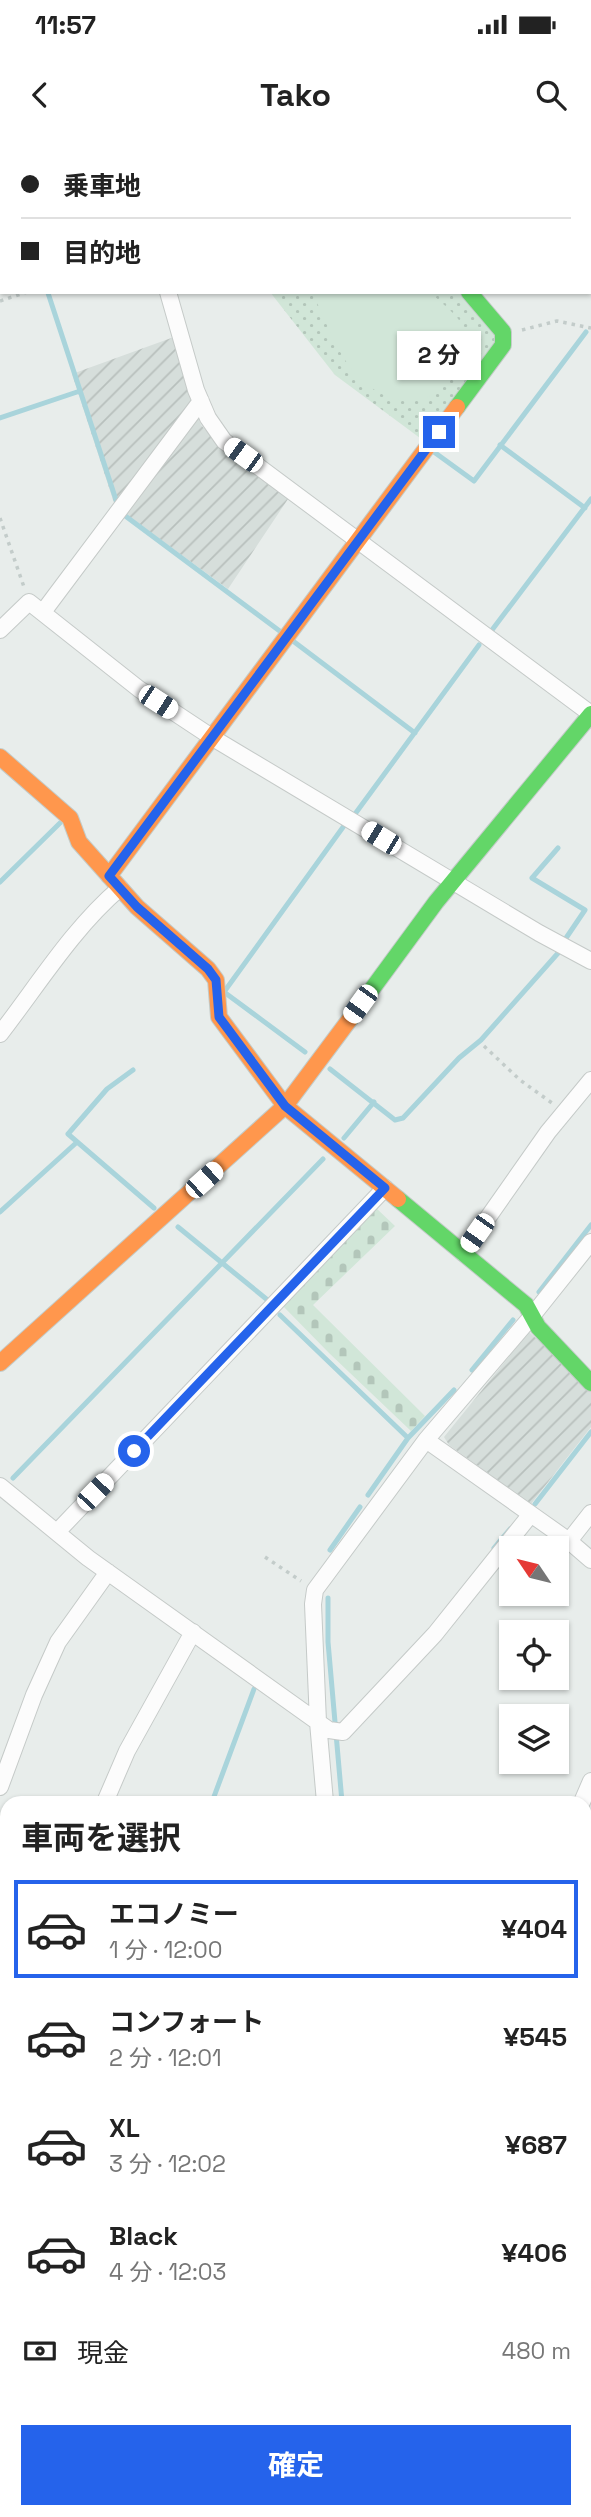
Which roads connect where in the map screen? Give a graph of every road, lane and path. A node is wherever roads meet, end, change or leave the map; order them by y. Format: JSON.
{"nodes":[{"id":1,"x":21,"y":294,"type":"edge"},
{"id":2,"x":169,"y":294,"type":"edge"},
{"id":3,"x":471,"y":294,"type":"edge"},
{"id":4,"x":0,"y":301,"type":"edge"},
{"id":5,"x":591,"y":328,"type":"edge"},
{"id":6,"x":504,"y":340,"type":"junction"},
{"id":7,"x":201,"y":401,"type":"junction"},
{"id":8,"x":0,"y":519,"type":"edge"},
{"id":9,"x":359,"y":541,"type":"junction"},
{"id":10,"x":29,"y":602,"type":"junction"},
{"id":11,"x":43,"y":612,"type":"junction"},
{"id":12,"x":0,"y":630,"type":"edge"},
{"id":13,"x":591,"y":714,"type":"edge"},
{"id":14,"x":213,"y":738,"type":"junction"},
{"id":15,"x":3,"y":766,"type":"edge"},
{"id":16,"x":115,"y":882,"type":"junction"},
{"id":17,"x":453,"y":882,"type":"junction"},
{"id":18,"x":591,"y":961,"type":"edge"},
{"id":19,"x":3,"y":1023,"type":"edge"},
{"id":20,"x":484,"y":1046,"type":"dead end"},
{"id":21,"x":591,"y":1080,"type":"edge"},
{"id":22,"x":285,"y":1106,"type":"junction"},
{"id":23,"x":565,"y":1112,"type":"junction"},
{"id":24,"x":385,"y":1188,"type":"junction"},
{"id":25,"x":591,"y":1242,"type":"edge"},
{"id":26,"x":463,"y":1253,"type":"junction"},
{"id":27,"x":532,"y":1316,"type":"junction"},
{"id":28,"x":0,"y":1363,"type":"edge"},
{"id":29,"x":591,"y":1383,"type":"edge"},
{"id":30,"x":426,"y":1440,"type":"junction"},
{"id":31,"x":0,"y":1486,"type":"edge"},
{"id":32,"x":591,"y":1513,"type":"edge"},
{"id":33,"x":531,"y":1514,"type":"junction"},
{"id":34,"x":57,"y":1532,"type":"junction"},
{"id":35,"x":562,"y":1536,"type":"edge"},
{"id":36,"x":569,"y":1541,"type":"joint"},
{"id":37,"x":265,"y":1557,"type":"dead end"},
{"id":38,"x":591,"y":1560,"type":"edge"},
{"id":39,"x":108,"y":1572,"type":"junction"},
{"id":40,"x":316,"y":1590,"type":"junction"},
{"id":41,"x":193,"y":1632,"type":"junction"},
{"id":42,"x":330,"y":1728,"type":"junction"},
{"id":43,"x":0,"y":1787,"type":"edge"},
{"id":44,"x":108,"y":1796,"type":"edge"},
{"id":45,"x":325,"y":1796,"type":"edge"}],
"edges":[{"from":1,"to":4,"type":"path"},
{"from":2,"to":7,"type":"street"},
{"from":3,"to":6,"type":"street"},
{"from":5,"to":6,"type":"path"},
{"from":6,"to":9,"type":"street"},
{"from":7,"to":9,"type":"street"},
{"from":7,"to":11,"type":"street"},
{"from":8,"to":10,"type":"path"},
{"from":9,"to":13,"type":"street"},
{"from":9,"to":14,"type":"street"},
{"from":10,"to":11,"type":"street"},
{"from":10,"to":12,"type":"street"},
{"from":11,"to":14,"type":"street"},
{"from":13,"to":17,"type":"street"},
{"from":14,"to":16,"type":"street"},
{"from":14,"to":17,"type":"street"},
{"from":15,"to":16,"type":"street"},
{"from":16,"to":19,"type":"street"},
{"from":16,"to":22,"type":"street"},
{"from":17,"to":18,"type":"street"},
{"from":17,"to":22,"type":"street"},
{"from":20,"to":23,"type":"path"},
{"from":21,"to":23,"type":"street"},
{"from":22,"to":24,"type":"street"},
{"from":22,"to":28,"type":"street"},
{"from":23,"to":26,"type":"street"},
{"from":24,"to":26,"type":"street"},
{"from":24,"to":34,"type":"street"},
{"from":25,"to":27,"type":"street"},
{"from":26,"to":27,"type":"street"},
{"from":27,"to":29,"type":"street"},
{"from":27,"to":30,"type":"street"},
{"from":30,"to":33,"type":"street"},
{"from":30,"to":40,"type":"street"},
{"from":31,"to":34,"type":"street"},
{"from":32,"to":36,"type":"street"},
{"from":33,"to":35,"type":"street"},
{"from":33,"to":42,"type":"street"},
{"from":34,"to":39,"type":"street"},
{"from":36,"to":38,"type":"street"},
{"from":37,"to":40,"type":"path"},
{"from":39,"to":41,"type":"street"},
{"from":39,"to":43,"type":"street"},
{"from":40,"to":42,"type":"street"},
{"from":41,"to":42,"type":"street"},
{"from":41,"to":44,"type":"street"},
{"from":42,"to":45,"type":"street"}]}
